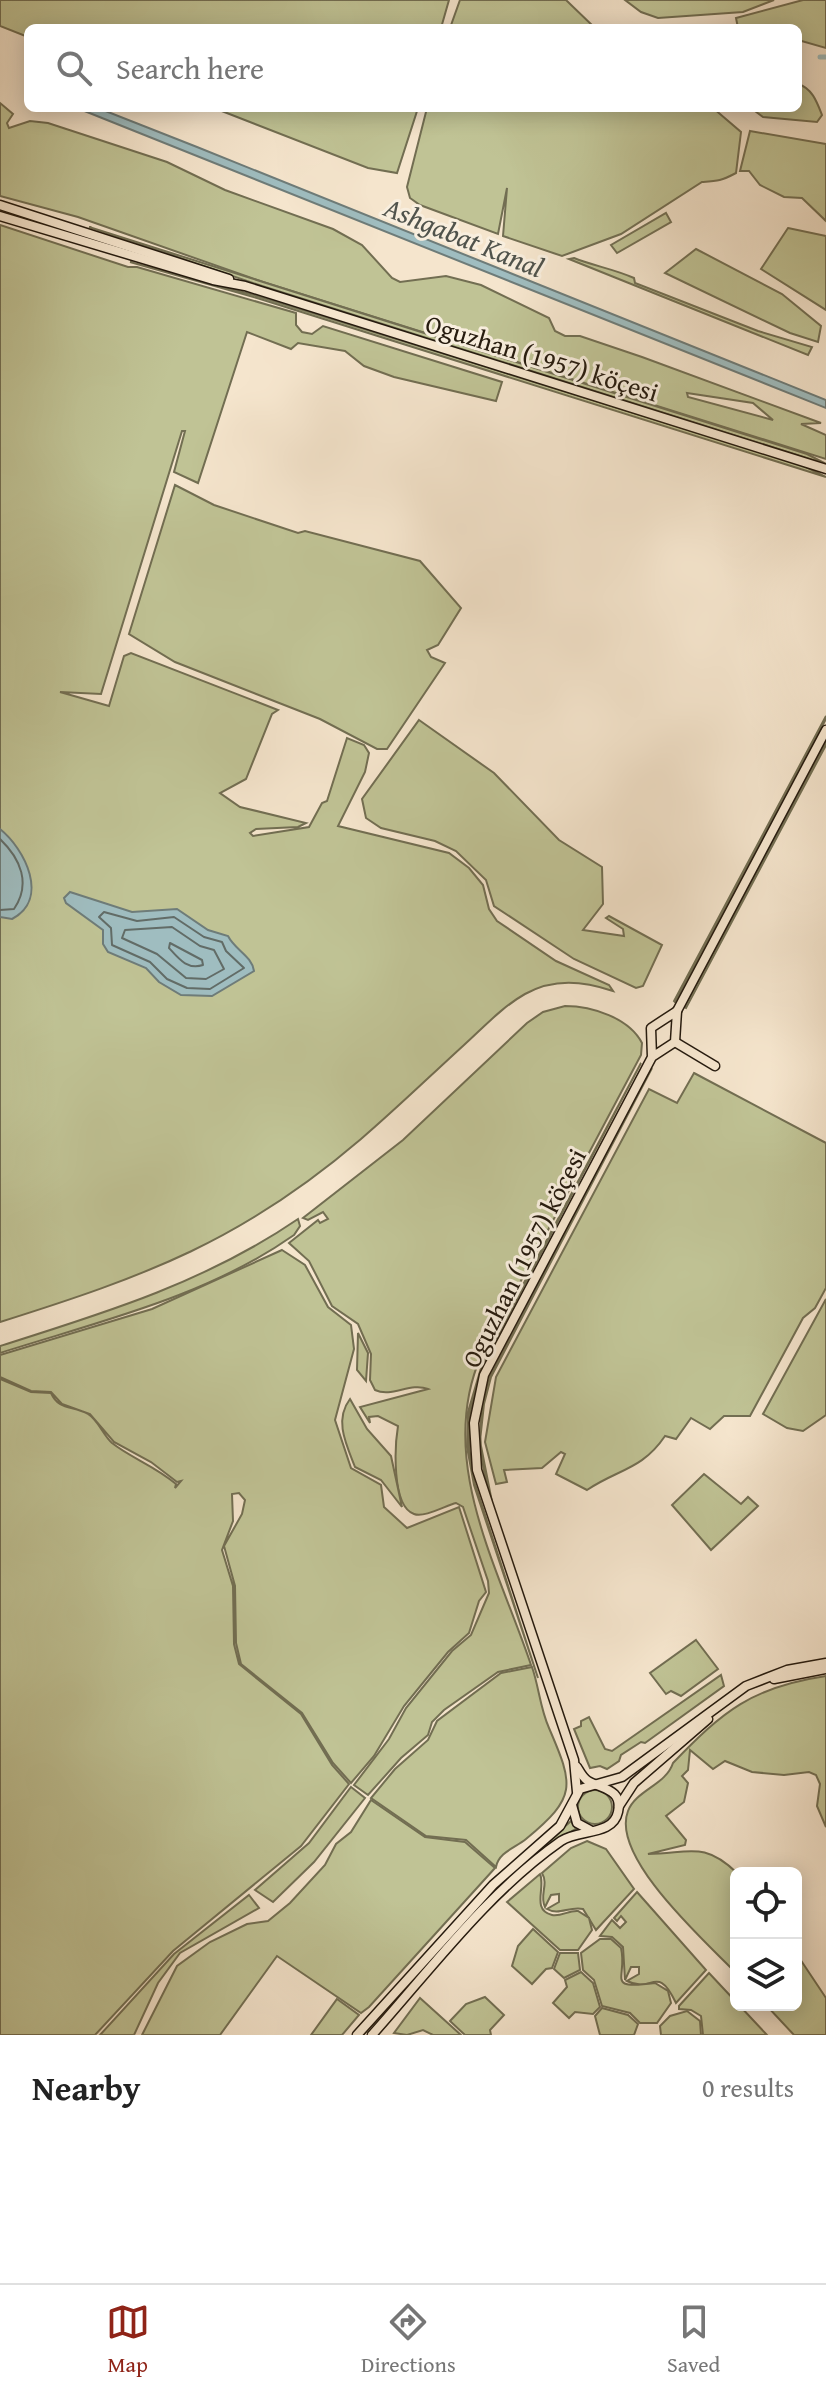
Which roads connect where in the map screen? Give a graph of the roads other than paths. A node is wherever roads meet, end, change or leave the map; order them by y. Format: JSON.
{"nodes":[{"id":1,"x":0,"y":205,"type":"edge"},
{"id":2,"x":0,"y":216,"type":"edge"},
{"id":3,"x":245,"y":286,"type":"junction"},
{"id":4,"x":826,"y":469,"type":"edge"},
{"id":5,"x":826,"y":730,"type":"edge"},
{"id":6,"x":677,"y":1011,"type":"junction"},
{"id":7,"x":664,"y":1021,"type":"junction"},
{"id":8,"x":674,"y":1026,"type":"junction"},
{"id":9,"x":675,"y":1042,"type":"junction"},
{"id":10,"x":652,"y":1043,"type":"junction"},
{"id":11,"x":666,"y":1048,"type":"junction"},
{"id":12,"x":652,"y":1057,"type":"junction"},
{"id":13,"x":715,"y":1066,"type":"dead end"},
{"id":14,"x":826,"y":1663,"type":"edge"},
{"id":15,"x":826,"y":1669,"type":"edge"},
{"id":16,"x":574,"y":1760,"type":"junction"},
{"id":17,"x":599,"y":1784,"type":"junction"},
{"id":18,"x":577,"y":1792,"type":"junction"},
{"id":19,"x":572,"y":1803,"type":"junction"},
{"id":20,"x":619,"y":1807,"type":"junction"},
{"id":21,"x":591,"y":1830,"type":"junction"},
{"id":22,"x":357,"y":2035,"type":"edge"},
{"id":23,"x":372,"y":2035,"type":"edge"}],
"edges":[{"from":1,"to":3,"type":"main road","name":"Oguzhan (1957) köçesi"},
{"from":2,"to":3,"type":"main road","name":"Oguzhan (1957) köçesi"},
{"from":3,"to":4,"type":"main road","name":"Oguzhan (1957) köçesi"},
{"from":5,"to":6,"type":"main road","name":"Oguzhan (1957) köçesi"},
{"from":6,"to":7,"type":"main road","name":"Oguzhan (1957) köçesi"},
{"from":6,"to":8,"type":"main road","name":"Oguzhan (1957) köçesi"},
{"from":7,"to":8,"type":"main road"},
{"from":7,"to":10,"type":"main road","name":"Oguzhan (1957) köçesi"},
{"from":8,"to":9,"type":"main road","name":"Oguzhan (1957) köçesi"},
{"from":9,"to":11,"type":"main road","name":"Oguzhan (1957) köçesi"},
{"from":9,"to":13,"type":"main road"},
{"from":10,"to":11,"type":"main road"},
{"from":10,"to":12,"type":"main road","name":"Oguzhan (1957) köçesi"},
{"from":11,"to":12,"type":"main road","name":"Oguzhan (1957) köçesi"},
{"from":12,"to":16,"type":"main road","name":"Oguzhan (1957) köçesi"},
{"from":14,"to":17,"type":"main road"},
{"from":15,"to":20,"type":"main road"},
{"from":16,"to":17,"type":"main road","name":"Oguzhan (1957) köçesi"},
{"from":16,"to":18,"type":"main road","name":"Oguzhan (1957) köçesi"},
{"from":17,"to":18,"type":"main road"},
{"from":17,"to":20,"type":"main road"},
{"from":18,"to":19,"type":"main road"},
{"from":19,"to":21,"type":"main road"},
{"from":19,"to":22,"type":"main road"},
{"from":20,"to":21,"type":"main road"},
{"from":21,"to":23,"type":"main road"}]}
